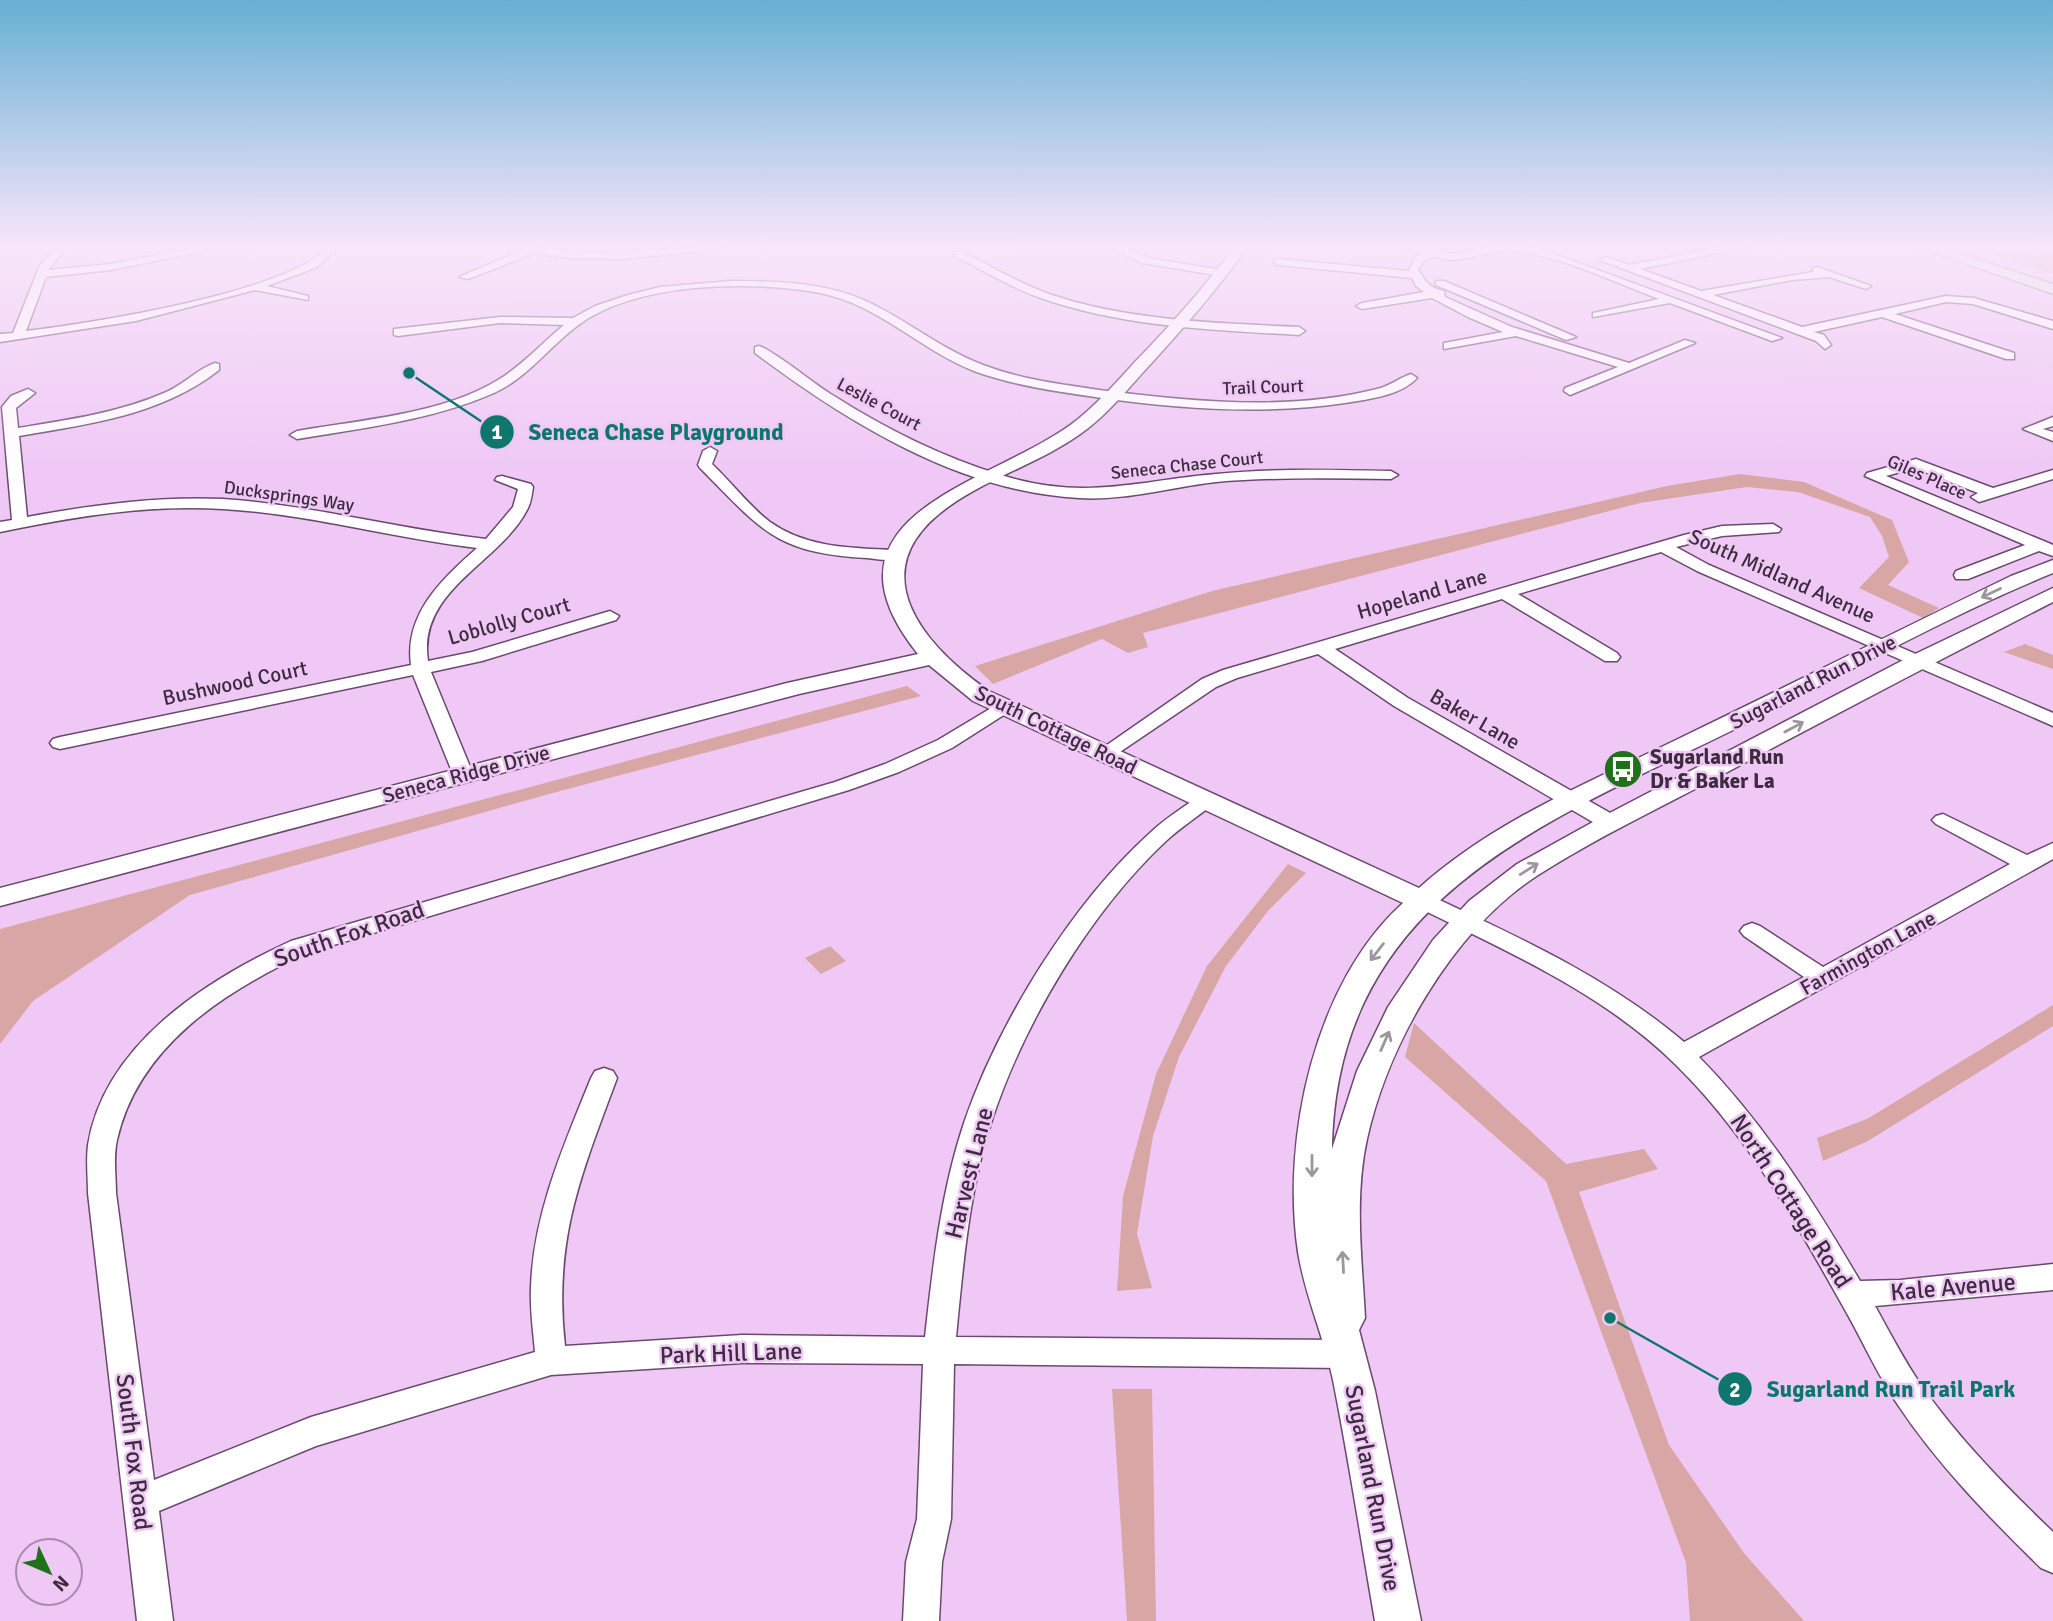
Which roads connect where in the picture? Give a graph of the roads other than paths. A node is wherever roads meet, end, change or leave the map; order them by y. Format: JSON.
{"nodes":[{"id":1,"x":23,"y":322,"type":"edge"},
{"id":2,"x":125,"y":322,"type":"edge"},
{"id":3,"x":486,"y":322,"type":"edge"},
{"id":4,"x":562,"y":322,"type":"edge"},
{"id":5,"x":575,"y":322,"type":"joint"},
{"id":6,"x":893,"y":322,"type":"edge"},
{"id":7,"x":1181,"y":322,"type":"joint"},
{"id":8,"x":1493,"y":322,"type":"edge"},
{"id":9,"x":1531,"y":322,"type":"edge"},
{"id":10,"x":1731,"y":322,"type":"edge"},
{"id":11,"x":1775,"y":322,"type":"edge"},
{"id":12,"x":1844,"y":322,"type":"edge"},
{"id":13,"x":1909,"y":322,"type":"edge"},
{"id":14,"x":1546,"y":328,"type":"junction"},
{"id":15,"x":1299,"y":331,"type":"dead end"},
{"id":16,"x":1801,"y":331,"type":"junction"},
{"id":17,"x":398,"y":332,"type":"dead end"},
{"id":18,"x":1517,"y":333,"type":"junction"},
{"id":19,"x":18,"y":336,"type":"junction"},
{"id":20,"x":0,"y":338,"type":"edge"},
{"id":21,"x":1776,"y":338,"type":"dead end"},
{"id":22,"x":1575,"y":339,"type":"dead end"},
{"id":23,"x":1689,"y":343,"type":"dead end"},
{"id":24,"x":1825,"y":345,"type":"dead end"},
{"id":25,"x":1448,"y":346,"type":"dead end"},
{"id":26,"x":758,"y":351,"type":"dead end"},
{"id":27,"x":2010,"y":356,"type":"dead end"},
{"id":28,"x":215,"y":367,"type":"dead end"},
{"id":29,"x":1631,"y":367,"type":"junction"},
{"id":30,"x":1410,"y":378,"type":"dead end"},
{"id":31,"x":1570,"y":391,"type":"dead end"},
{"id":32,"x":28,"y":393,"type":"dead end"},
{"id":33,"x":1113,"y":396,"type":"junction"},
{"id":34,"x":2053,"y":421,"type":"edge"},
{"id":35,"x":10,"y":433,"type":"junction"},
{"id":36,"x":297,"y":435,"type":"dead end"},
{"id":37,"x":2053,"y":437,"type":"edge"},
{"id":38,"x":710,"y":451,"type":"dead end"},
{"id":39,"x":1391,"y":474,"type":"dead end"},
{"id":40,"x":2051,"y":476,"type":"edge"},
{"id":41,"x":989,"y":477,"type":"junction"},
{"id":42,"x":502,"y":480,"type":"dead end"},
{"id":43,"x":1992,"y":493,"type":"junction"},
{"id":44,"x":1947,"y":507,"type":"junction"},
{"id":45,"x":20,"y":523,"type":"junction"},
{"id":46,"x":0,"y":527,"type":"edge"},
{"id":47,"x":1773,"y":529,"type":"dead end"},
{"id":48,"x":488,"y":544,"type":"junction"},
{"id":49,"x":1662,"y":546,"type":"junction"},
{"id":50,"x":2049,"y":554,"type":"edge"},
{"id":51,"x":895,"y":555,"type":"junction"},
{"id":52,"x":1962,"y":575,"type":"dead end"},
{"id":53,"x":1505,"y":594,"type":"junction"},
{"id":54,"x":2053,"y":594,"type":"edge"},
{"id":55,"x":610,"y":616,"type":"dead end"},
{"id":56,"x":1883,"y":646,"type":"junction"},
{"id":57,"x":1320,"y":647,"type":"junction"},
{"id":58,"x":933,"y":657,"type":"junction"},
{"id":59,"x":1611,"y":657,"type":"dead end"},
{"id":60,"x":1919,"y":661,"type":"junction"},
{"id":61,"x":420,"y":668,"type":"junction"},
{"id":62,"x":1003,"y":707,"type":"junction"},
{"id":63,"x":2053,"y":720,"type":"edge"},
{"id":64,"x":60,"y":743,"type":"dead end"},
{"id":65,"x":1104,"y":754,"type":"junction"},
{"id":66,"x":463,"y":774,"type":"junction"},
{"id":67,"x":1569,"y":799,"type":"junction"},
{"id":68,"x":1205,"y":801,"type":"junction"},
{"id":69,"x":1942,"y":820,"type":"dead end"},
{"id":70,"x":1611,"y":823,"type":"junction"},
{"id":71,"x":2053,"y":850,"type":"edge"},
{"id":72,"x":2028,"y":865,"type":"junction"},
{"id":73,"x":0,"y":897,"type":"edge"},
{"id":74,"x":1422,"y":900,"type":"junction"},
{"id":75,"x":1466,"y":922,"type":"junction"},
{"id":76,"x":1752,"y":931,"type":"dead end"},
{"id":77,"x":1823,"y":978,"type":"junction"},
{"id":78,"x":1682,"y":1055,"type":"junction"},
{"id":79,"x":604,"y":1078,"type":"dead end"},
{"id":80,"x":2053,"y":1277,"type":"edge"},
{"id":81,"x":1852,"y":1294,"type":"junction"},
{"id":82,"x":939,"y":1352,"type":"junction"},
{"id":83,"x":1347,"y":1354,"type":"junction"},
{"id":84,"x":551,"y":1361,"type":"junction"},
{"id":85,"x":140,"y":1502,"type":"junction"},
{"id":86,"x":2053,"y":1556,"type":"edge"},
{"id":87,"x":155,"y":1621,"type":"edge"},
{"id":88,"x":921,"y":1621,"type":"edge"},
{"id":89,"x":1398,"y":1621,"type":"edge"}],
"edges":[{"from":1,"to":19,"type":"street"},
{"from":2,"to":19,"type":"street"},
{"from":3,"to":17,"type":"street"},
{"from":4,"to":5,"type":"street"},
{"from":5,"to":36,"type":"street"},
{"from":6,"to":33,"type":"street","name":"Trail Court"},
{"from":7,"to":15,"type":"street"},
{"from":7,"to":33,"type":"street"},
{"from":8,"to":18,"type":"street"},
{"from":9,"to":14,"type":"street"},
{"from":10,"to":21,"type":"street"},
{"from":11,"to":16,"type":"street"},
{"from":12,"to":16,"type":"street"},
{"from":13,"to":27,"type":"street"},
{"from":14,"to":18,"type":"street"},
{"from":14,"to":22,"type":"street"},
{"from":16,"to":24,"type":"street"},
{"from":18,"to":25,"type":"street"},
{"from":18,"to":29,"type":"street"},
{"from":19,"to":20,"type":"street"},
{"from":23,"to":29,"type":"street"},
{"from":26,"to":41,"type":"street","name":"Leslie Court"},
{"from":28,"to":35,"type":"street"},
{"from":29,"to":31,"type":"street"},
{"from":30,"to":33,"type":"street","name":"Trail Court"},
{"from":32,"to":35,"type":"street"},
{"from":33,"to":41,"type":"street"},
{"from":34,"to":37,"type":"street"},
{"from":35,"to":45,"type":"street"},
{"from":38,"to":51,"type":"street"},
{"from":39,"to":41,"type":"street","name":"Seneca Chase Court"},
{"from":40,"to":43,"type":"street"},
{"from":41,"to":51,"type":"street"},
{"from":42,"to":48,"type":"street"},
{"from":43,"to":44,"type":"street"},
{"from":43,"to":44,"type":"street","name":"Giles Place"},
{"from":44,"to":50,"type":"street","name":"Giles Place"},
{"from":45,"to":46,"type":"street","name":"Ducksprings Way"},
{"from":45,"to":48,"type":"street","name":"Ducksprings Way"},
{"from":47,"to":49,"type":"street","name":"Hopeland Lane"},
{"from":48,"to":61,"type":"street"},
{"from":49,"to":53,"type":"street","name":"Hopeland Lane"},
{"from":49,"to":56,"type":"street","name":"South Midland Avenue"},
{"from":50,"to":52,"type":"street"},
{"from":50,"to":56,"type":"street","name":"Sugarland Run Drive","one_way":true},
{"from":51,"to":58,"type":"street","name":"South Cottage Road"},
{"from":53,"to":57,"type":"street","name":"Hopeland Lane"},
{"from":53,"to":59,"type":"street"},
{"from":54,"to":60,"type":"street","name":"Sugarland Run Drive"},
{"from":55,"to":61,"type":"street","name":"Loblolly Court"},
{"from":56,"to":60,"type":"street","name":"South Midland Avenue"},
{"from":56,"to":67,"type":"street","name":"Sugarland Run Drive"},
{"from":57,"to":65,"type":"street","name":"Hopeland Lane"},
{"from":57,"to":67,"type":"street","name":"Baker Lane"},
{"from":58,"to":62,"type":"street","name":"South Cottage Road"},
{"from":58,"to":66,"type":"street","name":"Seneca Ridge Drive"},
{"from":60,"to":63,"type":"street","name":"South Midland Avenue"},
{"from":70,"to":60,"type":"street","name":"Sugarland Run Drive","one_way":true},
{"from":61,"to":64,"type":"street","name":"Bushwood Court"},
{"from":61,"to":66,"type":"street"},
{"from":62,"to":65,"type":"street","name":"South Cottage Road"},
{"from":62,"to":85,"type":"street","name":"South Fox Road"},
{"from":65,"to":68,"type":"street","name":"South Cottage Road"},
{"from":66,"to":73,"type":"street","name":"Seneca Ridge Drive"},
{"from":67,"to":70,"type":"street","name":"Baker Lane"},
{"from":67,"to":74,"type":"street","name":"Sugarland Run Drive"},
{"from":68,"to":74,"type":"street","name":"South Cottage Road"},
{"from":68,"to":82,"type":"street","name":"Harvest Lane"},
{"from":69,"to":72,"type":"street"},
{"from":75,"to":70,"type":"street","name":"Sugarland Run Drive","one_way":true},
{"from":71,"to":72,"type":"street","name":"Farmington Lane"},
{"from":72,"to":77,"type":"street","name":"Farmington Lane"},
{"from":74,"to":75,"type":"street","name":"North Cottage Road"},
{"from":74,"to":83,"type":"street","name":"Sugarland Run Drive","one_way":true},
{"from":75,"to":78,"type":"street","name":"North Cottage Road"},
{"from":83,"to":75,"type":"street","name":"Sugarland Run Drive","one_way":true},
{"from":76,"to":77,"type":"street"},
{"from":77,"to":78,"type":"street","name":"Farmington Lane"},
{"from":78,"to":81,"type":"street","name":"North Cottage Road"},
{"from":79,"to":84,"type":"street"},
{"from":80,"to":81,"type":"street","name":"Kale Avenue"},
{"from":81,"to":86,"type":"street","name":"North Cottage Road"},
{"from":82,"to":83,"type":"street","name":"Park Hill Lane"},
{"from":82,"to":84,"type":"street","name":"Park Hill Lane"},
{"from":82,"to":88,"type":"street","name":"Harvest Lane"},
{"from":83,"to":89,"type":"street","name":"Sugarland Run Drive"},
{"from":84,"to":85,"type":"street","name":"Park Hill Lane"},
{"from":85,"to":87,"type":"street","name":"South Fox Road"}]}
